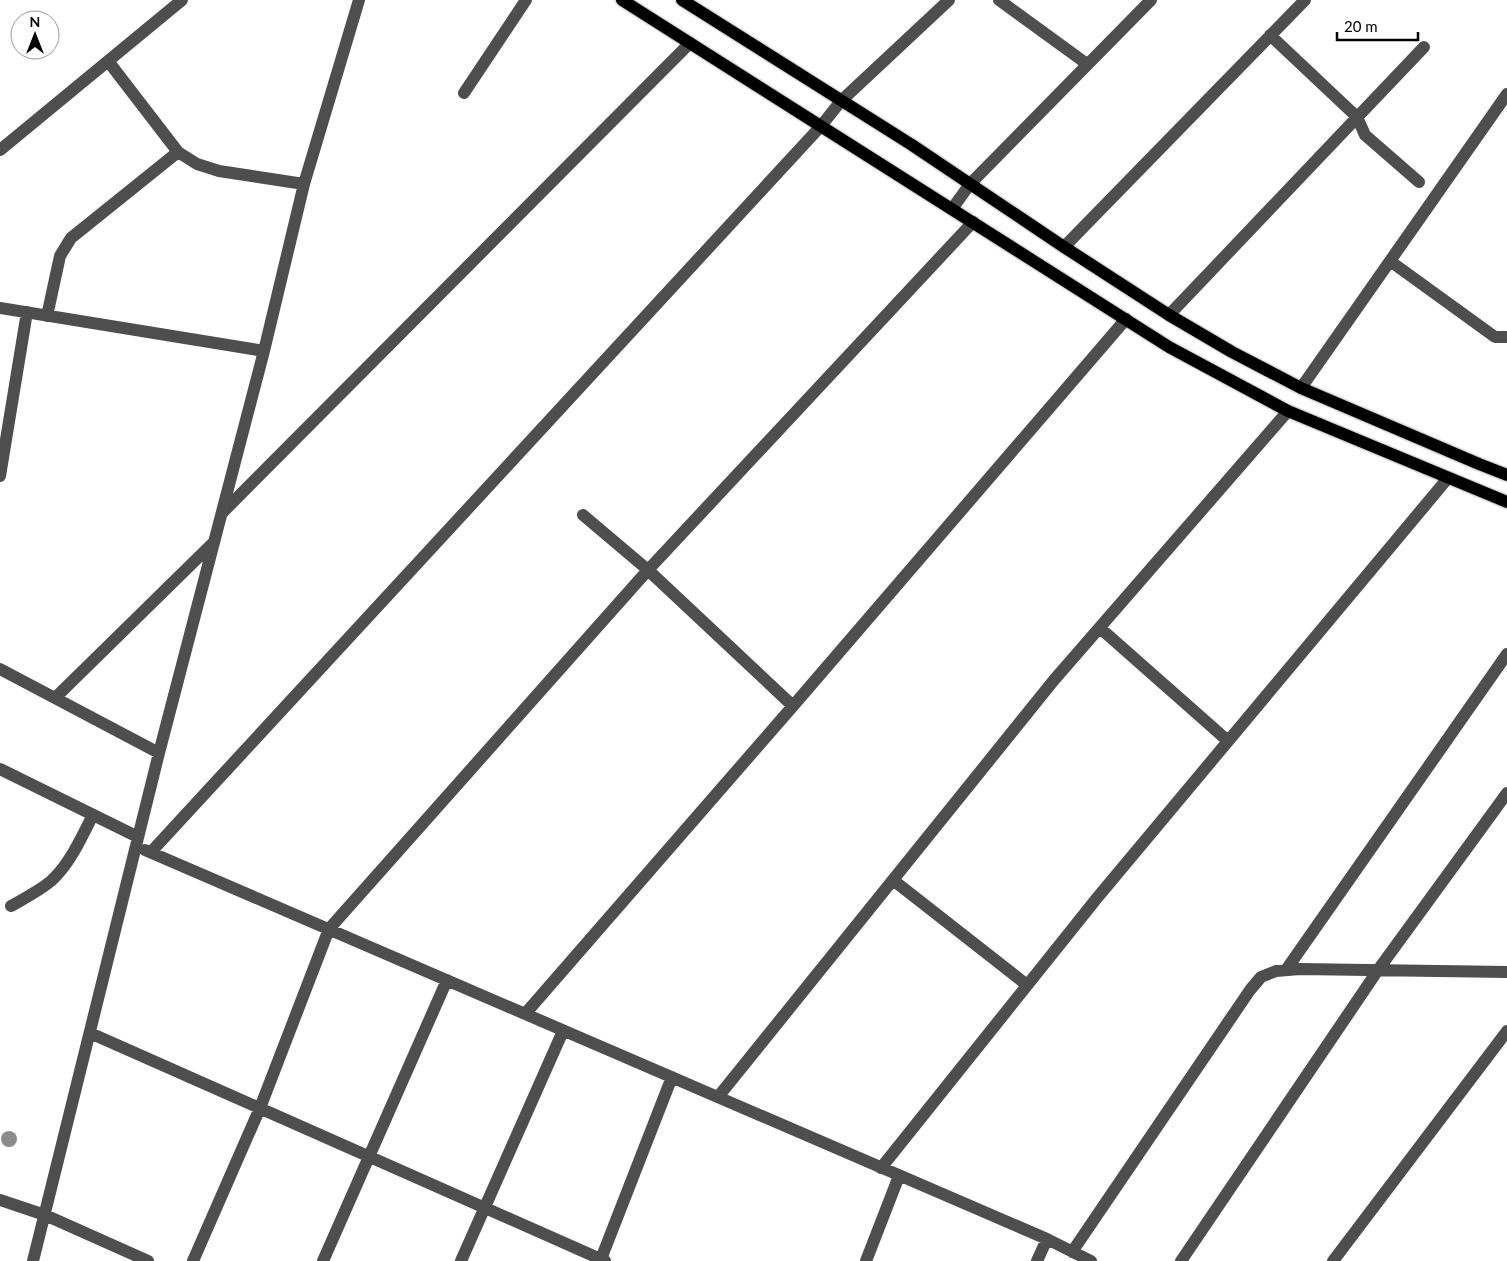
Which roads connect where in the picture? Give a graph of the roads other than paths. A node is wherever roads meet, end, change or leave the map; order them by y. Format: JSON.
{"nodes":[{"id":1,"x":182,"y":0,"type":"edge"},
{"id":2,"x":360,"y":0,"type":"edge"},
{"id":3,"x":526,"y":0,"type":"edge"},
{"id":4,"x":622,"y":0,"type":"edge"},
{"id":5,"x":682,"y":0,"type":"edge"},
{"id":6,"x":948,"y":0,"type":"edge"},
{"id":7,"x":999,"y":0,"type":"edge"},
{"id":8,"x":1150,"y":0,"type":"edge"},
{"id":9,"x":1305,"y":0,"type":"edge"},
{"id":10,"x":1270,"y":35,"type":"junction"},
{"id":11,"x":690,"y":43,"type":"junction"},
{"id":12,"x":1424,"y":48,"type":"dead end"},
{"id":13,"x":108,"y":61,"type":"junction"},
{"id":14,"x":1088,"y":64,"type":"junction"},
{"id":15,"x":464,"y":92,"type":"dead end"},
{"id":16,"x":1507,"y":94,"type":"edge"},
{"id":17,"x":840,"y":101,"type":"junction"},
{"id":18,"x":1356,"y":117,"type":"junction"},
{"id":19,"x":821,"y":126,"type":"junction"},
{"id":20,"x":2,"y":144,"type":"edge"},
{"id":21,"x":178,"y":152,"type":"junction"},
{"id":22,"x":1419,"y":182,"type":"dead end"},
{"id":23,"x":304,"y":184,"type":"junction"},
{"id":24,"x":970,"y":184,"type":"junction"},
{"id":25,"x":952,"y":209,"type":"junction"},
{"id":26,"x":973,"y":222,"type":"junction"},
{"id":27,"x":1064,"y":248,"type":"junction"},
{"id":28,"x":1390,"y":261,"type":"junction"},
{"id":29,"x":0,"y":308,"type":"edge"},
{"id":30,"x":27,"y":312,"type":"junction"},
{"id":31,"x":1168,"y":315,"type":"junction"},
{"id":32,"x":47,"y":316,"type":"junction"},
{"id":33,"x":1126,"y":319,"type":"junction"},
{"id":34,"x":1507,"y":337,"type":"edge"},
{"id":35,"x":264,"y":351,"type":"junction"},
{"id":36,"x":1301,"y":388,"type":"junction"},
{"id":37,"x":1288,"y":411,"type":"junction"},
{"id":38,"x":1507,"y":475,"type":"edge"},
{"id":39,"x":0,"y":476,"type":"edge"},
{"id":40,"x":1448,"y":478,"type":"junction"},
{"id":41,"x":1507,"y":502,"type":"edge"},
{"id":42,"x":222,"y":513,"type":"junction"},
{"id":43,"x":583,"y":515,"type":"dead end"},
{"id":44,"x":214,"y":542,"type":"junction"},
{"id":45,"x":648,"y":570,"type":"junction"},
{"id":46,"x":1100,"y":628,"type":"junction"},
{"id":47,"x":1507,"y":654,"type":"edge"},
{"id":48,"x":0,"y":669,"type":"edge"},
{"id":49,"x":56,"y":698,"type":"junction"},
{"id":50,"x":793,"y":706,"type":"junction"},
{"id":51,"x":1228,"y":741,"type":"junction"},
{"id":52,"x":159,"y":753,"type":"junction"},
{"id":53,"x":0,"y":769,"type":"edge"},
{"id":54,"x":1507,"y":794,"type":"edge"},
{"id":55,"x":93,"y":815,"type":"junction"},
{"id":56,"x":137,"y":841,"type":"junction"},
{"id":57,"x":151,"y":852,"type":"junction"},
{"id":58,"x":893,"y":880,"type":"junction"},
{"id":59,"x":11,"y":906,"type":"dead end"},
{"id":60,"x":329,"y":929,"type":"junction"},
{"id":61,"x":1286,"y":970,"type":"junction"},
{"id":62,"x":1378,"y":970,"type":"junction"},
{"id":63,"x":1507,"y":972,"type":"edge"},
{"id":64,"x":447,"y":980,"type":"junction"},
{"id":65,"x":1027,"y":985,"type":"junction"},
{"id":66,"x":525,"y":1014,"type":"junction"},
{"id":67,"x":564,"y":1031,"type":"junction"},
{"id":68,"x":1507,"y":1031,"type":"edge"},
{"id":69,"x":90,"y":1033,"type":"junction"},
{"id":70,"x":672,"y":1077,"type":"junction"},
{"id":71,"x":718,"y":1097,"type":"junction"},
{"id":72,"x":260,"y":1108,"type":"junction"},
{"id":73,"x":369,"y":1156,"type":"junction"},
{"id":74,"x":881,"y":1168,"type":"junction"},
{"id":75,"x":899,"y":1176,"type":"junction"},
{"id":76,"x":0,"y":1200,"type":"edge"},
{"id":77,"x":484,"y":1208,"type":"junction"},
{"id":78,"x":45,"y":1215,"type":"junction"},
{"id":79,"x":1047,"y":1239,"type":"junction"},
{"id":80,"x":1072,"y":1252,"type":"junction"},
{"id":81,"x":603,"y":1260,"type":"edge"},
{"id":82,"x":33,"y":1261,"type":"edge"},
{"id":83,"x":148,"y":1261,"type":"edge"},
{"id":84,"x":193,"y":1261,"type":"edge"},
{"id":85,"x":323,"y":1261,"type":"edge"},
{"id":86,"x":461,"y":1261,"type":"edge"},
{"id":87,"x":866,"y":1261,"type":"edge"},
{"id":88,"x":1037,"y":1261,"type":"edge"},
{"id":89,"x":1091,"y":1261,"type":"edge"},
{"id":90,"x":1181,"y":1261,"type":"edge"},
{"id":91,"x":1333,"y":1261,"type":"edge"}],
"edges":[{"from":1,"to":13,"type":"street"},
{"from":2,"to":23,"type":"street"},
{"from":3,"to":15,"type":"street"},
{"from":4,"to":11,"type":"main road"},
{"from":5,"to":17,"type":"main road"},
{"from":6,"to":17,"type":"street"},
{"from":7,"to":14,"type":"street"},
{"from":8,"to":14,"type":"street"},
{"from":9,"to":10,"type":"street"},
{"from":10,"to":18,"type":"street"},
{"from":10,"to":27,"type":"street"},
{"from":11,"to":19,"type":"main road"},
{"from":11,"to":42,"type":"street"},
{"from":12,"to":18,"type":"street"},
{"from":13,"to":20,"type":"street"},
{"from":13,"to":21,"type":"street"},
{"from":14,"to":24,"type":"street"},
{"from":16,"to":28,"type":"street"},
{"from":17,"to":19,"type":"street"},
{"from":17,"to":24,"type":"main road"},
{"from":18,"to":22,"type":"street"},
{"from":18,"to":31,"type":"street"},
{"from":19,"to":25,"type":"main road"},
{"from":19,"to":57,"type":"street"},
{"from":21,"to":23,"type":"street"},
{"from":21,"to":32,"type":"street"},
{"from":23,"to":35,"type":"street"},
{"from":24,"to":25,"type":"street"},
{"from":24,"to":27,"type":"main road"},
{"from":25,"to":26,"type":"main road"},
{"from":26,"to":33,"type":"main road"},
{"from":26,"to":45,"type":"street"},
{"from":27,"to":31,"type":"main road"},
{"from":28,"to":34,"type":"street"},
{"from":28,"to":36,"type":"street"},
{"from":29,"to":30,"type":"street"},
{"from":30,"to":32,"type":"street"},
{"from":30,"to":39,"type":"street"},
{"from":31,"to":36,"type":"main road"},
{"from":32,"to":35,"type":"street"},
{"from":33,"to":37,"type":"main road"},
{"from":33,"to":50,"type":"street"},
{"from":35,"to":42,"type":"street"},
{"from":36,"to":38,"type":"main road"},
{"from":37,"to":40,"type":"main road"},
{"from":37,"to":46,"type":"street"},
{"from":40,"to":41,"type":"main road"},
{"from":40,"to":51,"type":"street"},
{"from":42,"to":44,"type":"street"},
{"from":43,"to":45,"type":"street"},
{"from":44,"to":49,"type":"street"},
{"from":44,"to":52,"type":"street"},
{"from":45,"to":50,"type":"street"},
{"from":45,"to":60,"type":"street"},
{"from":46,"to":51,"type":"street"},
{"from":46,"to":58,"type":"street"},
{"from":47,"to":61,"type":"street"},
{"from":48,"to":49,"type":"street"},
{"from":49,"to":52,"type":"street"},
{"from":50,"to":66,"type":"street"},
{"from":51,"to":65,"type":"street"},
{"from":52,"to":56,"type":"street"},
{"from":53,"to":55,"type":"street"},
{"from":54,"to":62,"type":"street"},
{"from":55,"to":56,"type":"street"},
{"from":55,"to":59,"type":"street"},
{"from":56,"to":57,"type":"street"},
{"from":56,"to":69,"type":"street"},
{"from":57,"to":60,"type":"street"},
{"from":58,"to":65,"type":"street"},
{"from":58,"to":71,"type":"street"},
{"from":60,"to":64,"type":"street"},
{"from":60,"to":72,"type":"street"},
{"from":61,"to":62,"type":"street"},
{"from":61,"to":80,"type":"street"},
{"from":62,"to":63,"type":"street"},
{"from":62,"to":90,"type":"street"},
{"from":64,"to":66,"type":"street"},
{"from":64,"to":73,"type":"street"},
{"from":65,"to":74,"type":"street"},
{"from":66,"to":67,"type":"street"},
{"from":67,"to":70,"type":"street"},
{"from":67,"to":77,"type":"street"},
{"from":68,"to":91,"type":"street"},
{"from":69,"to":72,"type":"street"},
{"from":69,"to":78,"type":"street"},
{"from":70,"to":71,"type":"street"},
{"from":70,"to":81,"type":"street"},
{"from":71,"to":74,"type":"street"},
{"from":72,"to":73,"type":"street"},
{"from":72,"to":84,"type":"street"},
{"from":73,"to":77,"type":"street"},
{"from":73,"to":85,"type":"street"},
{"from":74,"to":75,"type":"street"},
{"from":75,"to":79,"type":"street"},
{"from":75,"to":87,"type":"street"},
{"from":76,"to":78,"type":"street"},
{"from":77,"to":81,"type":"street"},
{"from":77,"to":86,"type":"street"},
{"from":78,"to":82,"type":"street"},
{"from":78,"to":83,"type":"street"},
{"from":79,"to":80,"type":"street"},
{"from":79,"to":88,"type":"street"},
{"from":80,"to":89,"type":"street"}]}
